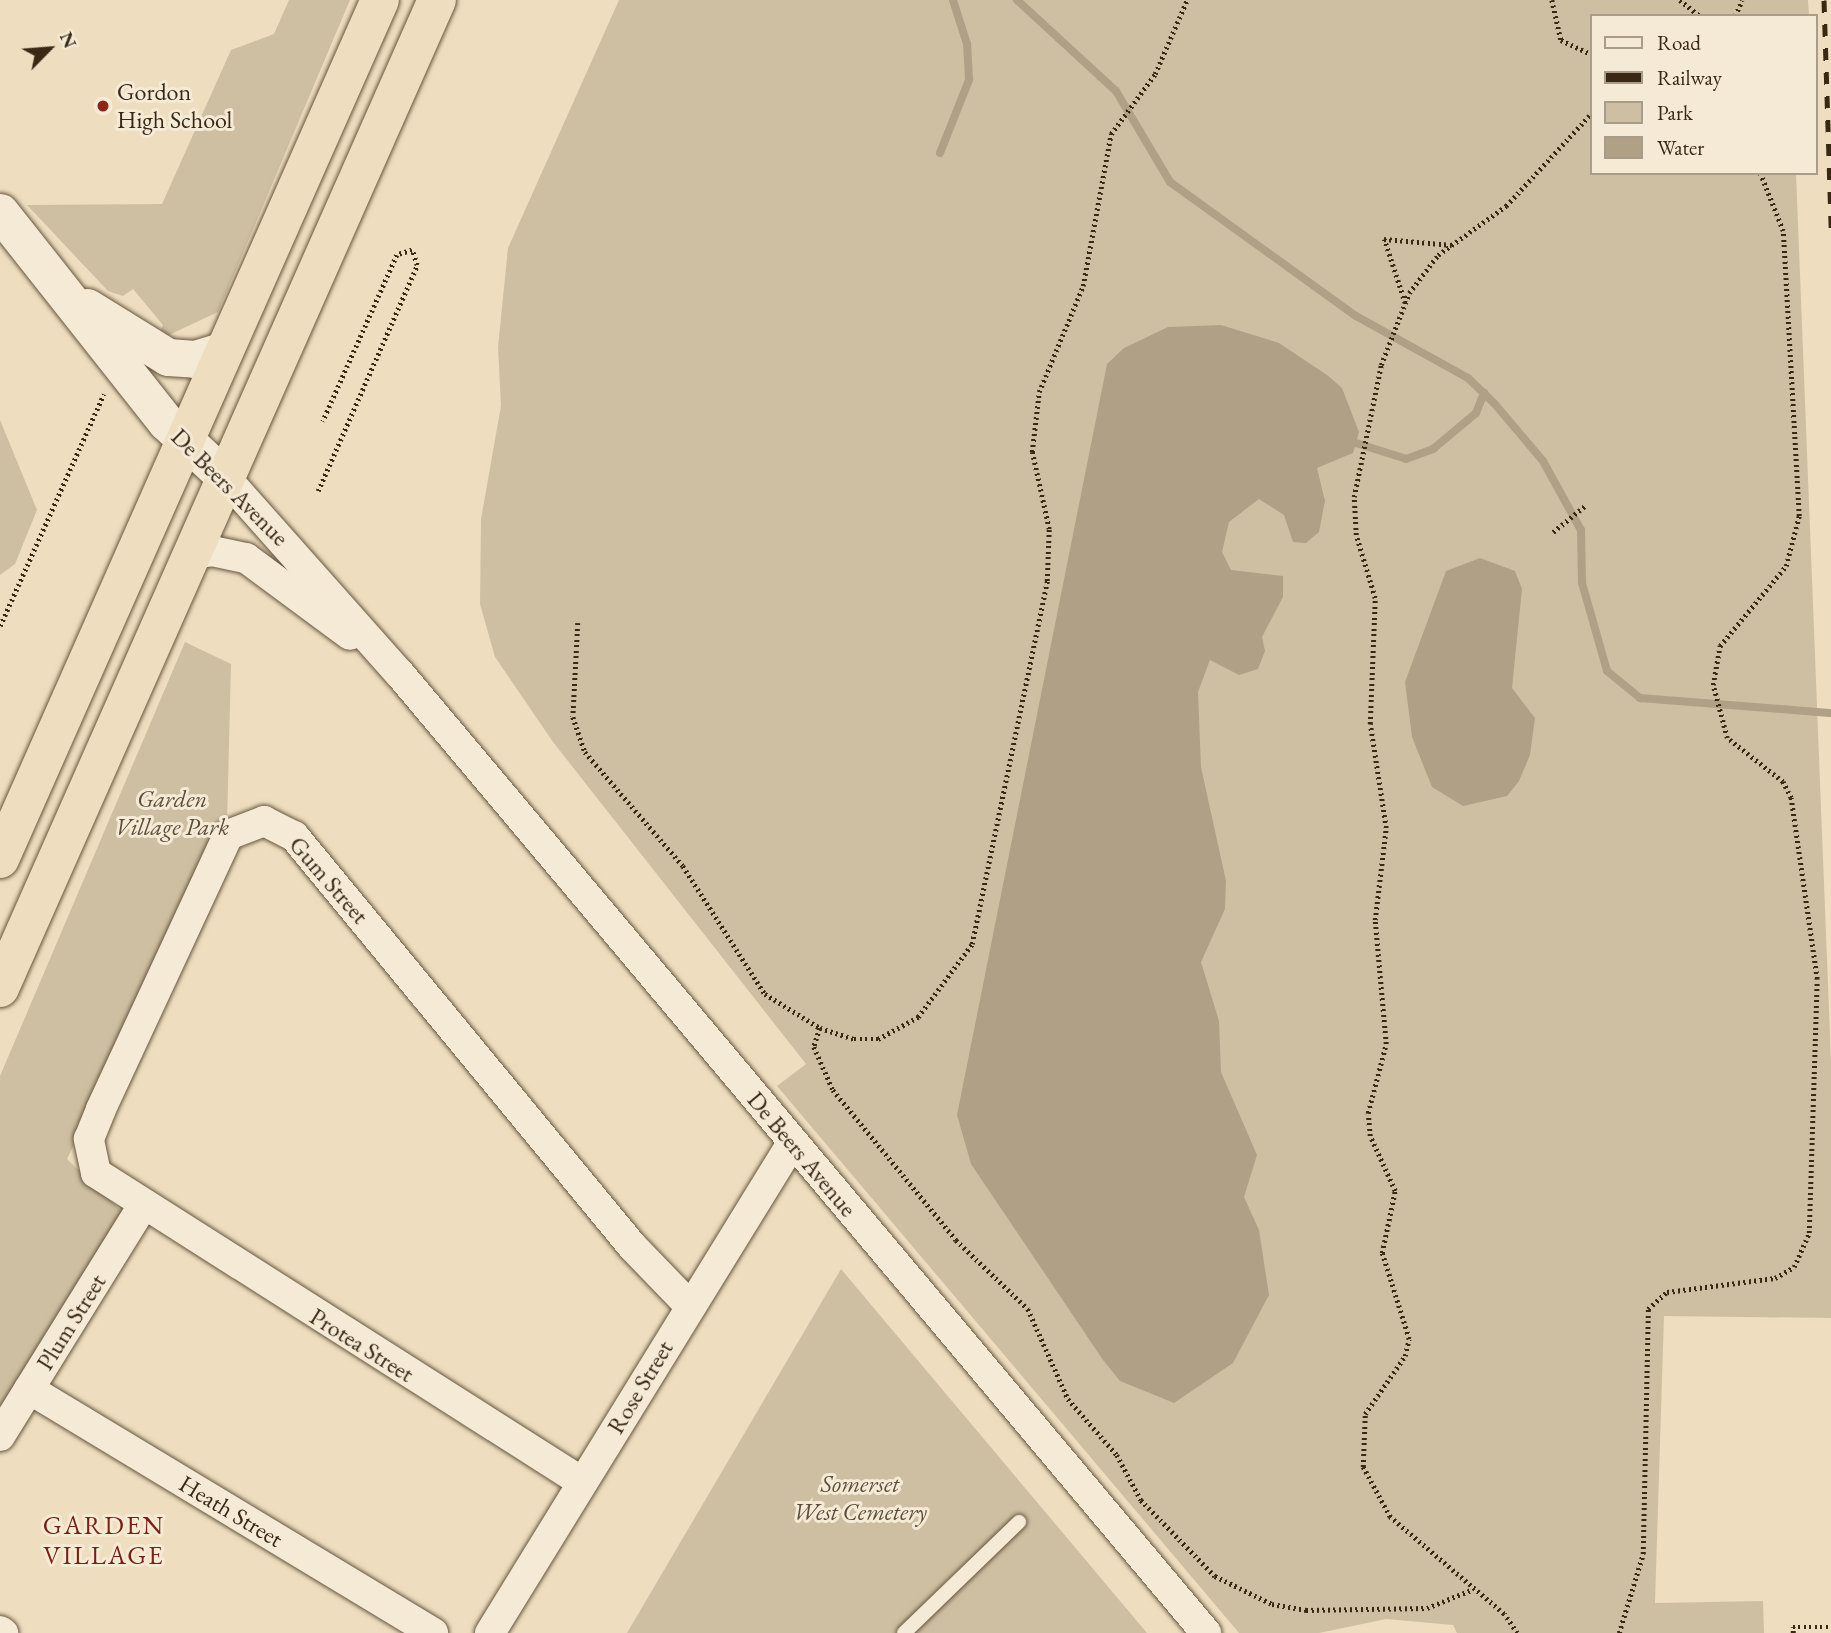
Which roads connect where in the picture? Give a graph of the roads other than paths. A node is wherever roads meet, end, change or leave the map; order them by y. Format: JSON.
{"nodes":[{"id":1,"x":380,"y":0,"type":"edge"},
{"id":2,"x":437,"y":0,"type":"edge"},
{"id":3,"x":0,"y":212,"type":"edge"},
{"id":4,"x":68,"y":293,"type":"junction"},
{"id":5,"x":224,"y":350,"type":"junction"},
{"id":6,"x":185,"y":440,"type":"junction"},
{"id":7,"x":224,"y":476,"type":"junction"},
{"id":8,"x":188,"y":555,"type":"junction"},
{"id":9,"x":400,"y":674,"type":"junction"},
{"id":10,"x":0,"y":859,"type":"edge"},
{"id":11,"x":0,"y":988,"type":"edge"},
{"id":12,"x":792,"y":1143,"type":"junction"},
{"id":13,"x":142,"y":1207,"type":"junction"},
{"id":14,"x":690,"y":1306,"type":"junction"},
{"id":15,"x":29,"y":1389,"type":"junction"},
{"id":16,"x":0,"y":1436,"type":"edge"},
{"id":17,"x":582,"y":1482,"type":"junction"},
{"id":18,"x":1019,"y":1522,"type":"dead end"},
{"id":19,"x":433,"y":1633,"type":"edge"},
{"id":20,"x":490,"y":1633,"type":"edge"},
{"id":21,"x":904,"y":1633,"type":"edge"},
{"id":22,"x":1206,"y":1633,"type":"edge"}],
"edges":[{"from":1,"to":5,"type":"highway"},
{"from":2,"to":7,"type":"highway"},
{"from":3,"to":4,"type":"street","name":"De Beers Avenue"},
{"from":4,"to":5,"type":"street","name":"De Beers Avenue"},
{"from":4,"to":6,"type":"street","name":"De Beers Avenue"},
{"from":5,"to":6,"type":"highway"},
{"from":6,"to":7,"type":"street","name":"De Beers Avenue"},
{"from":6,"to":10,"type":"highway"},
{"from":7,"to":8,"type":"highway"},
{"from":7,"to":9,"type":"street","name":"De Beers Avenue"},
{"from":8,"to":9,"type":"street","name":"De Beers Avenue"},
{"from":8,"to":11,"type":"highway"},
{"from":9,"to":12,"type":"street","name":"De Beers Avenue"},
{"from":12,"to":14,"type":"street","name":"Rose Street"},
{"from":12,"to":22,"type":"street","name":"De Beers Avenue"},
{"from":13,"to":14,"type":"street","name":"Gum Street"},
{"from":13,"to":15,"type":"street","name":"Plum Street"},
{"from":13,"to":17,"type":"street","name":"Protea Street"},
{"from":14,"to":17,"type":"street","name":"Rose Street"},
{"from":15,"to":16,"type":"street","name":"Plum Street"},
{"from":15,"to":19,"type":"street","name":"Heath Street"},
{"from":17,"to":20,"type":"street","name":"Rose Street"},
{"from":18,"to":21,"type":"lane"}]}
